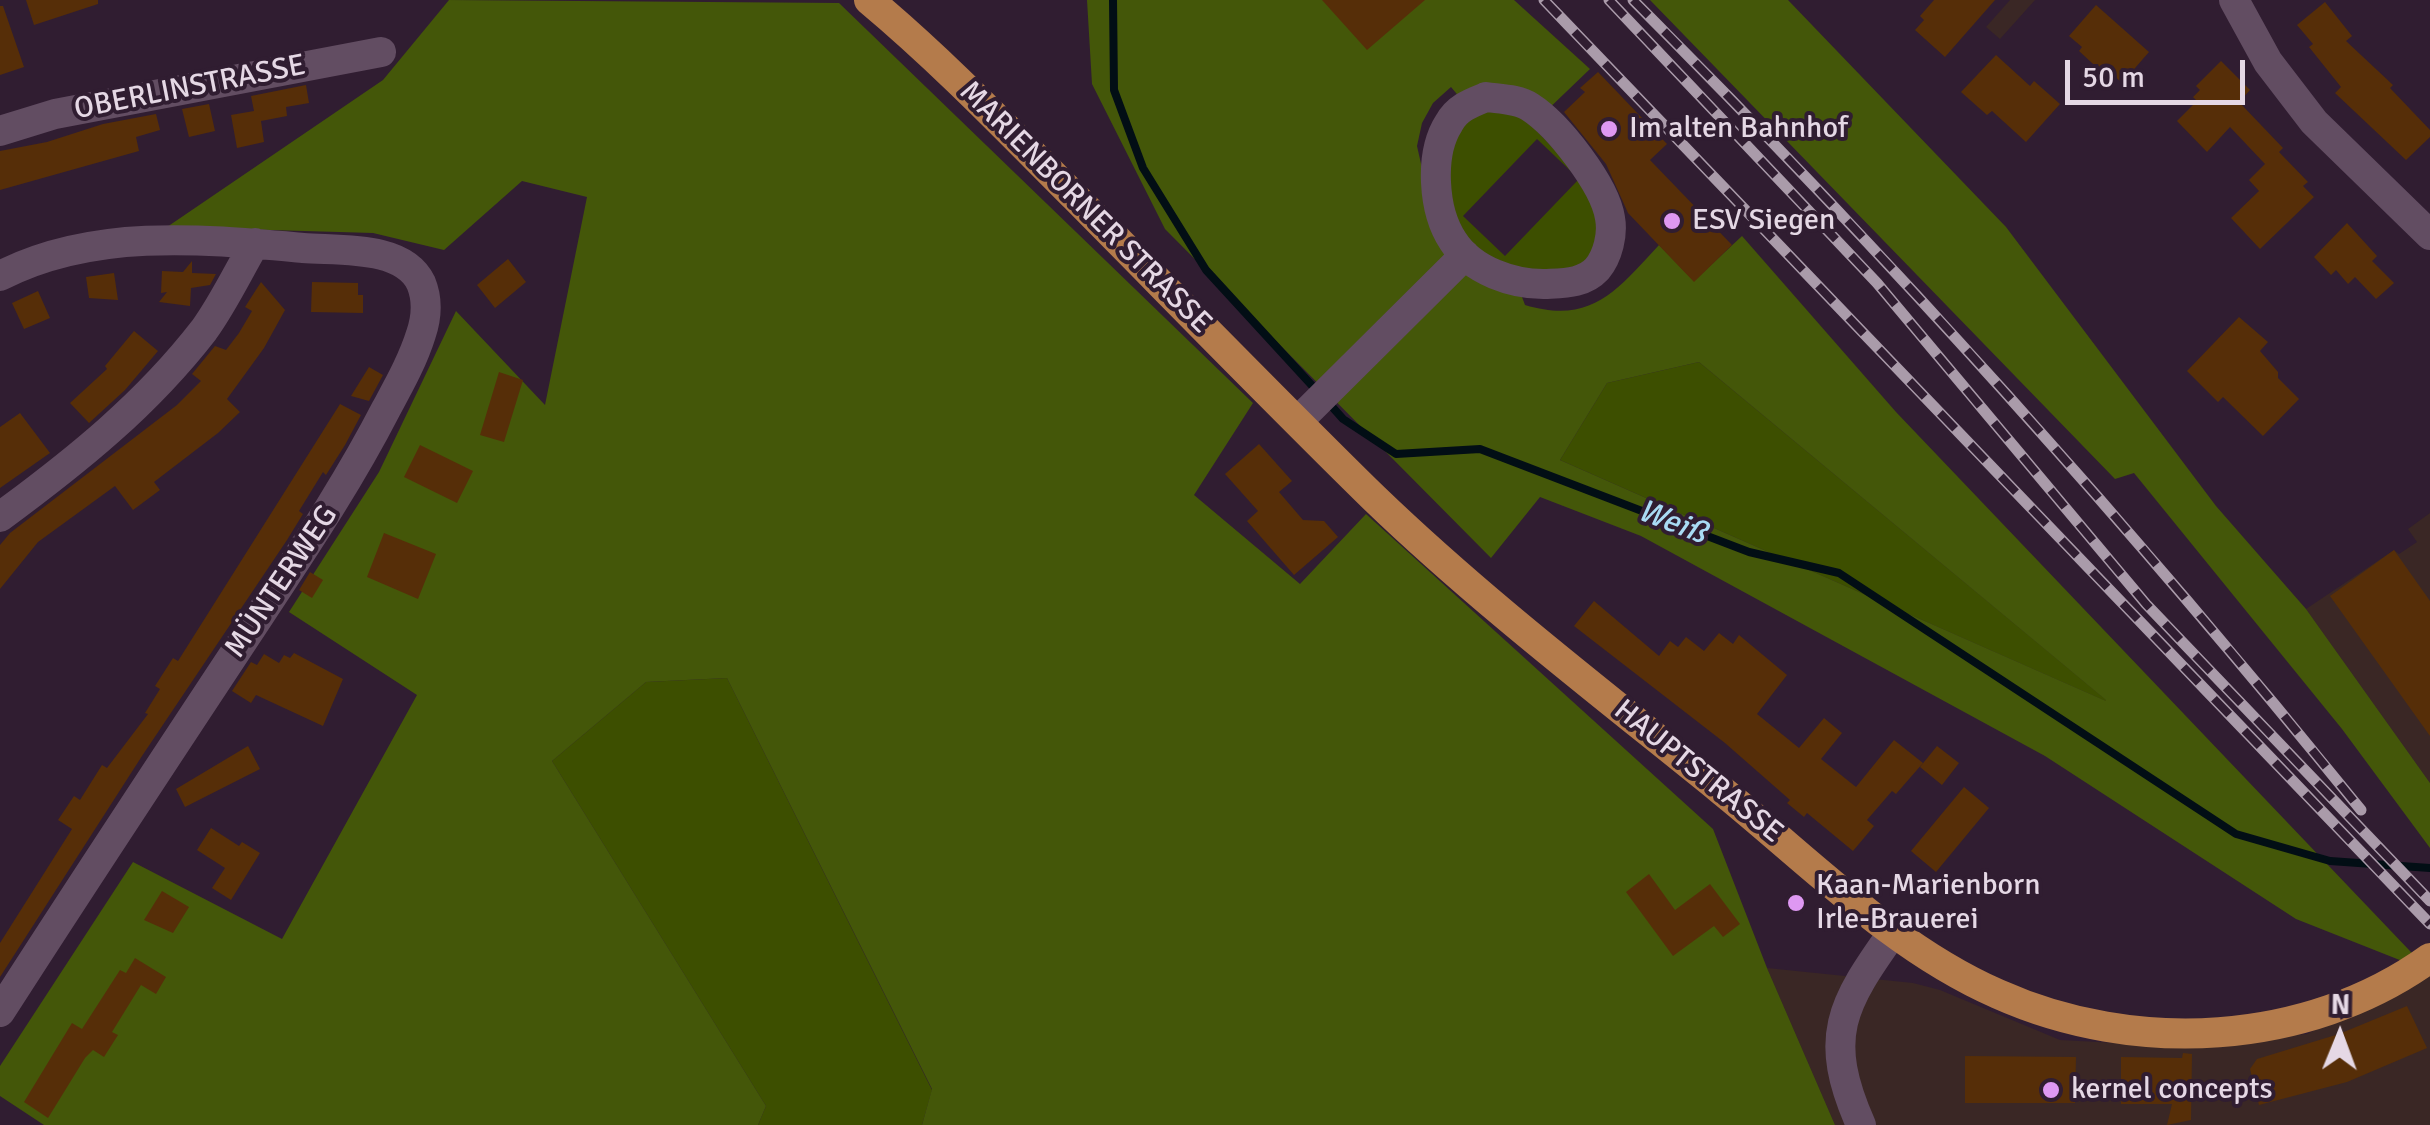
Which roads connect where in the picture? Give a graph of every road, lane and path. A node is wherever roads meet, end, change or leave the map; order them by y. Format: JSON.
{"nodes":[{"id":1,"x":869,"y":0,"type":"edge"},
{"id":2,"x":2234,"y":0,"type":"edge"},
{"id":3,"x":381,"y":52,"type":"dead end"},
{"id":4,"x":0,"y":131,"type":"edge"},
{"id":5,"x":2430,"y":235,"type":"edge"},
{"id":6,"x":255,"y":244,"type":"junction"},
{"id":7,"x":1465,"y":256,"type":"junction"},
{"id":8,"x":0,"y":276,"type":"edge"},
{"id":9,"x":1306,"y":413,"type":"junction"},
{"id":10,"x":0,"y":517,"type":"edge"},
{"id":11,"x":1894,"y":931,"type":"junction"},
{"id":12,"x":2430,"y":958,"type":"edge"},
{"id":13,"x":0,"y":1012,"type":"edge"},
{"id":14,"x":1860,"y":1125,"type":"edge"}],
"edges":[{"from":1,"to":9,"type":"main road","name":"MARIENBORNER STRASSE"},
{"from":2,"to":5,"type":"street"},
{"from":3,"to":4,"type":"street","name":"OBERLINSTRASSE"},
{"from":6,"to":8,"type":"street"},
{"from":6,"to":10,"type":"street"},
{"from":6,"to":13,"type":"street","name":"MÜNTERWEG"},
{"from":7,"to":7,"type":"street"},
{"from":7,"to":9,"type":"street"},
{"from":9,"to":11,"type":"main road","name":"HAUPTSTRASSE"},
{"from":11,"to":12,"type":"main road","name":"HAUPTSTRASSE"},
{"from":11,"to":14,"type":"street"}]}
